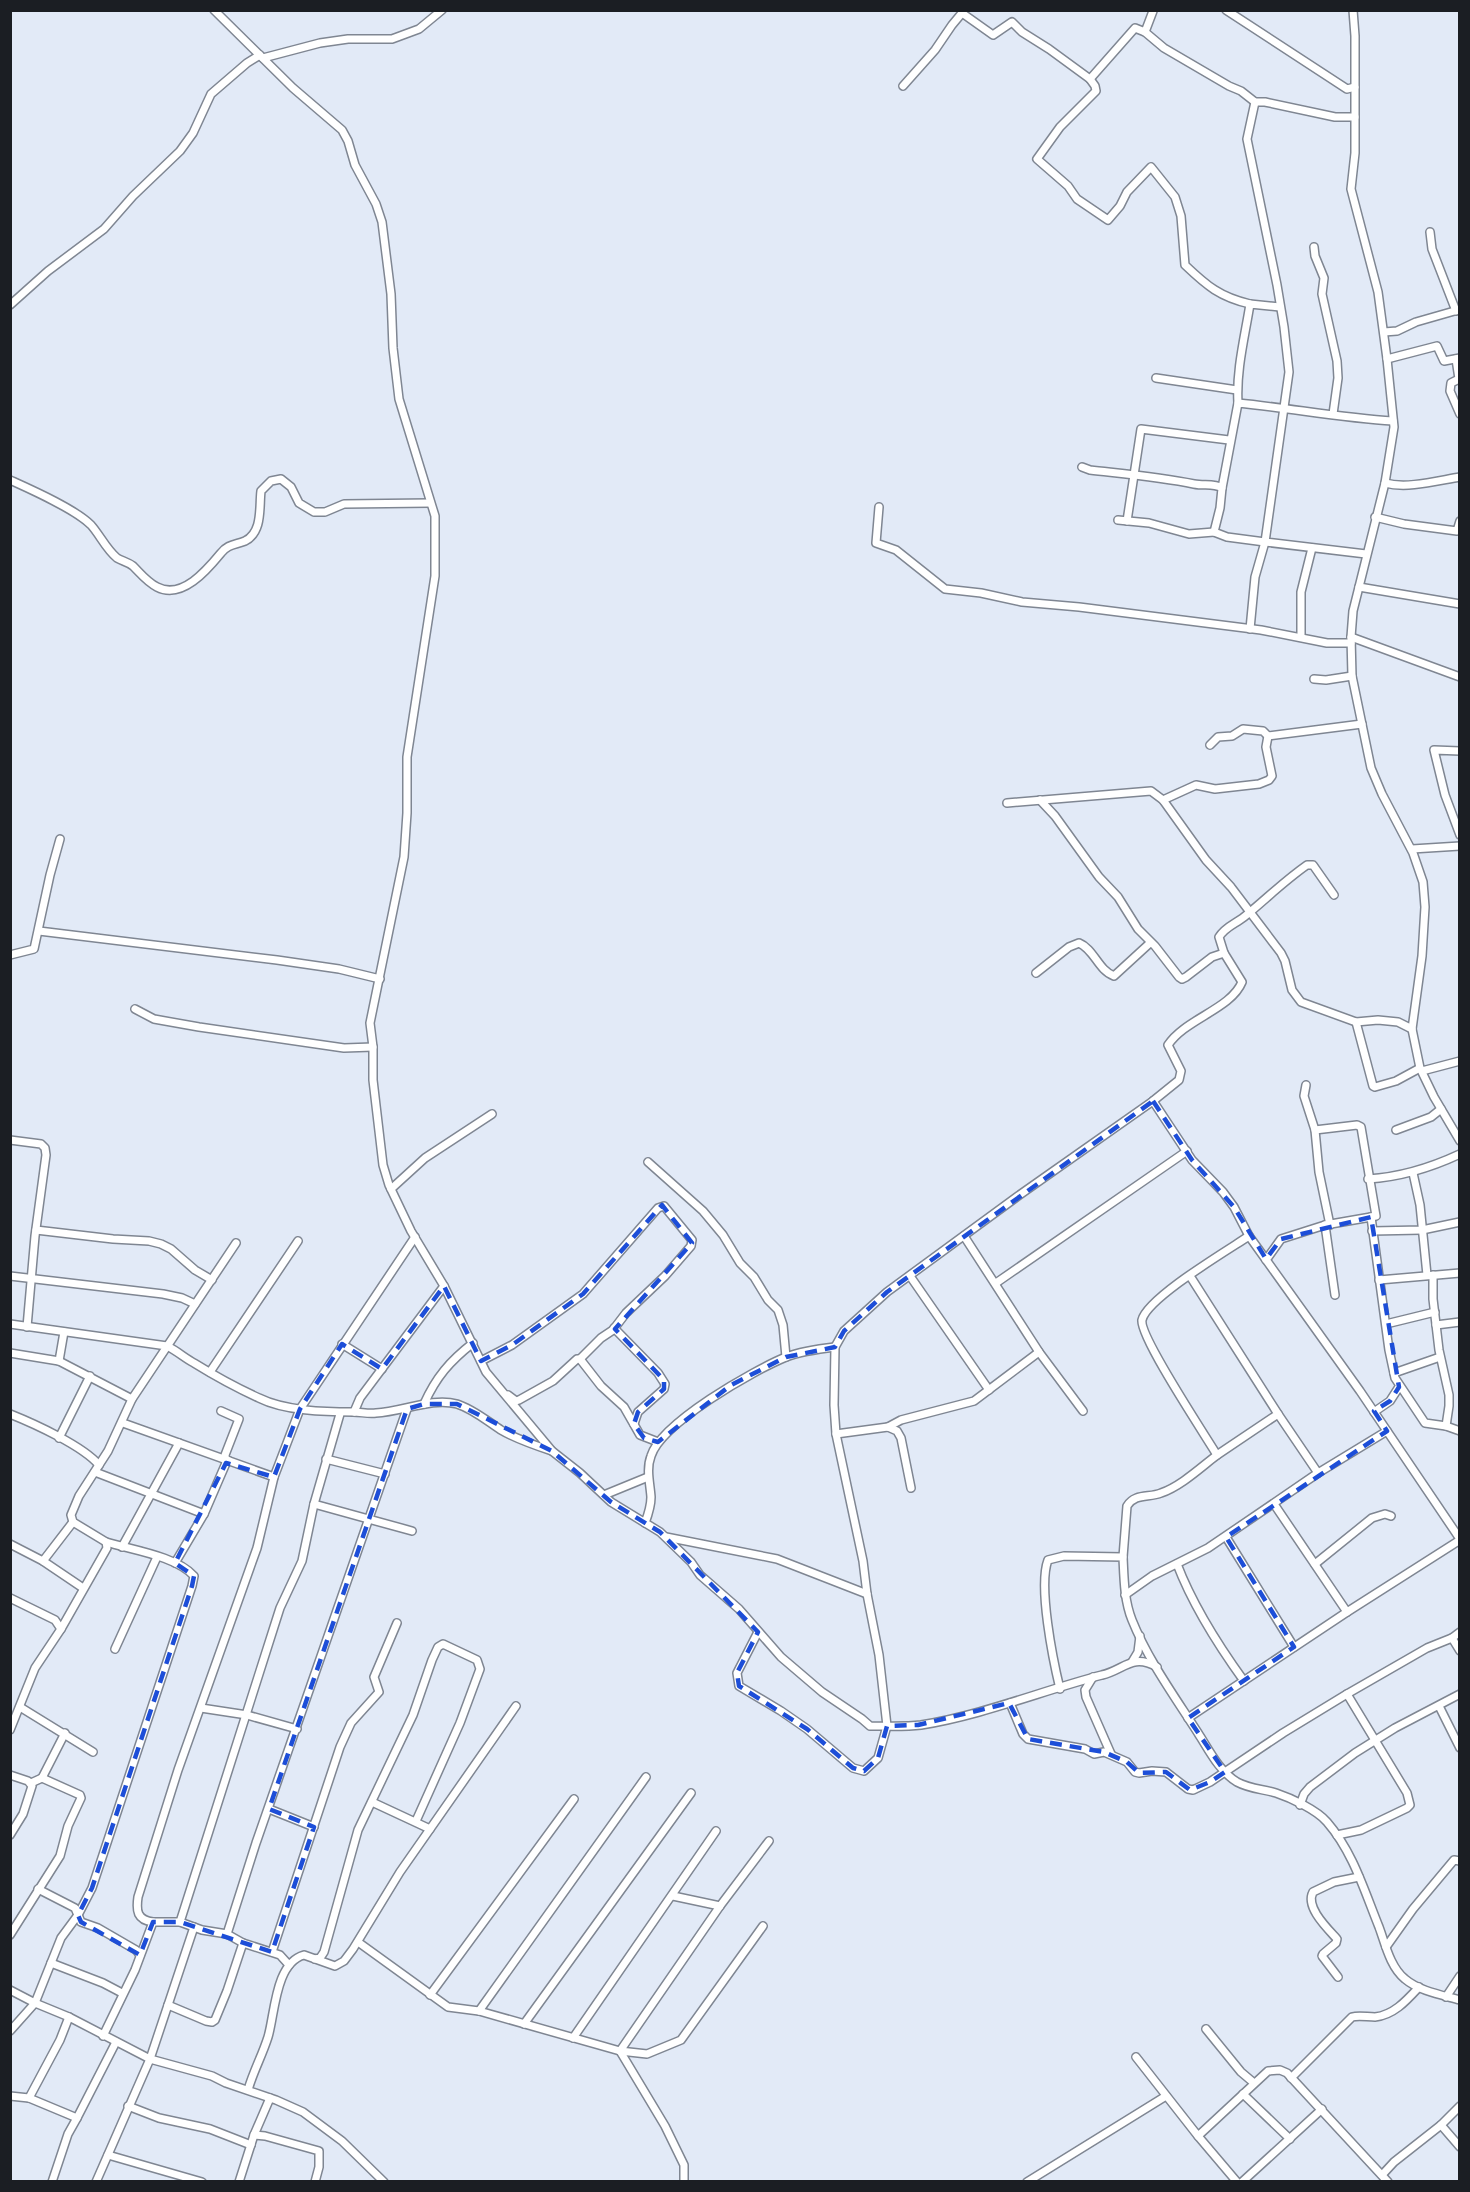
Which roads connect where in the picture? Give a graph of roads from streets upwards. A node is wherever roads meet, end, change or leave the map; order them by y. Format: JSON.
{"nodes":[{"id":1,"x":214,"y":10,"type":"edge"},
{"id":2,"x":442,"y":10,"type":"edge"},
{"id":3,"x":1226,"y":10,"type":"edge"},
{"id":4,"x":1353,"y":10,"type":"edge"},
{"id":5,"x":1153,"y":11,"type":"edge"},
{"id":6,"x":1145,"y":32,"type":"junction"},
{"id":7,"x":262,"y":56,"type":"junction"},
{"id":8,"x":1090,"y":79,"type":"junction"},
{"id":9,"x":903,"y":86,"type":"dead end"},
{"id":10,"x":1355,"y":87,"type":"junction"},
{"id":11,"x":1255,"y":102,"type":"junction"},
{"id":12,"x":1355,"y":117,"type":"junction"},
{"id":13,"x":1430,"y":232,"type":"dead end"},
{"id":14,"x":1314,"y":247,"type":"dead end"},
{"id":15,"x":1250,"y":304,"type":"junction"},
{"id":16,"x":10,"y":305,"type":"edge"},
{"id":17,"x":1280,"y":307,"type":"junction"},
{"id":18,"x":1458,"y":310,"type":"edge"},
{"id":19,"x":1383,"y":332,"type":"junction"},
{"id":20,"x":1458,"y":358,"type":"edge"},
{"id":21,"x":1387,"y":359,"type":"junction"},
{"id":22,"x":1156,"y":378,"type":"dead end"},
{"id":23,"x":1237,"y":390,"type":"junction"},
{"id":24,"x":1238,"y":403,"type":"junction"},
{"id":25,"x":1283,"y":408,"type":"junction"},
{"id":26,"x":1333,"y":414,"type":"junction"},
{"id":27,"x":1460,"y":414,"type":"edge"},
{"id":28,"x":1393,"y":421,"type":"junction"},
{"id":29,"x":1229,"y":440,"type":"junction"},
{"id":30,"x":1082,"y":466,"type":"dead end"},
{"id":31,"x":1134,"y":474,"type":"junction"},
{"id":32,"x":1460,"y":477,"type":"edge"},
{"id":33,"x":10,"y":480,"type":"edge"},
{"id":34,"x":1385,"y":483,"type":"junction"},
{"id":35,"x":1222,"y":488,"type":"junction"},
{"id":36,"x":430,"y":503,"type":"junction"},
{"id":37,"x":879,"y":507,"type":"dead end"},
{"id":38,"x":1375,"y":517,"type":"junction"},
{"id":39,"x":1118,"y":520,"type":"dead end"},
{"id":40,"x":1127,"y":521,"type":"junction"},
{"id":41,"x":1460,"y":521,"type":"edge"},
{"id":42,"x":1458,"y":531,"type":"edge"},
{"id":43,"x":1214,"y":532,"type":"junction"},
{"id":44,"x":1265,"y":542,"type":"junction"},
{"id":45,"x":1312,"y":548,"type":"junction"},
{"id":46,"x":1366,"y":554,"type":"junction"},
{"id":47,"x":1359,"y":587,"type":"junction"},
{"id":48,"x":1460,"y":604,"type":"edge"},
{"id":49,"x":1250,"y":629,"type":"junction"},
{"id":50,"x":1302,"y":637,"type":"junction"},
{"id":51,"x":1351,"y":640,"type":"junction"},
{"id":52,"x":1352,"y":676,"type":"junction"},
{"id":53,"x":1460,"y":677,"type":"edge"},
{"id":54,"x":1314,"y":679,"type":"dead end"},
{"id":55,"x":1362,"y":724,"type":"junction"},
{"id":56,"x":1268,"y":736,"type":"junction"},
{"id":57,"x":1210,"y":745,"type":"dead end"},
{"id":58,"x":1460,"y":750,"type":"edge"},
{"id":59,"x":1040,"y":800,"type":"junction"},
{"id":60,"x":1163,"y":800,"type":"junction"},
{"id":61,"x":1007,"y":803,"type":"dead end"},
{"id":62,"x":1460,"y":835,"type":"edge"},
{"id":63,"x":60,"y":839,"type":"dead end"},
{"id":64,"x":1460,"y":846,"type":"edge"},
{"id":65,"x":1412,"y":849,"type":"junction"},
{"id":66,"x":1334,"y":895,"type":"dead end"},
{"id":67,"x":1250,"y":912,"type":"junction"},
{"id":68,"x":39,"y":931,"type":"junction"},
{"id":69,"x":1150,"y":943,"type":"junction"},
{"id":70,"x":1224,"y":953,"type":"junction"},
{"id":71,"x":10,"y":955,"type":"edge"},
{"id":72,"x":1036,"y":973,"type":"dead end"},
{"id":73,"x":380,"y":978,"type":"junction"},
{"id":74,"x":135,"y":1009,"type":"dead end"},
{"id":75,"x":1356,"y":1022,"type":"junction"},
{"id":76,"x":1412,"y":1029,"type":"junction"},
{"id":77,"x":374,"y":1047,"type":"junction"},
{"id":78,"x":1460,"y":1061,"type":"edge"},
{"id":79,"x":1421,"y":1070,"type":"junction"},
{"id":80,"x":1306,"y":1085,"type":"dead end"},
{"id":81,"x":1153,"y":1101,"type":"junction"},
{"id":82,"x":1441,"y":1109,"type":"junction"},
{"id":83,"x":492,"y":1114,"type":"dead end"},
{"id":84,"x":1315,"y":1130,"type":"junction"},
{"id":85,"x":1396,"y":1130,"type":"dead end"},
{"id":86,"x":10,"y":1140,"type":"edge"},
{"id":87,"x":1460,"y":1141,"type":"edge"},
{"id":88,"x":1186,"y":1151,"type":"junction"},
{"id":89,"x":1460,"y":1154,"type":"edge"},
{"id":90,"x":648,"y":1162,"type":"dead end"},
{"id":91,"x":1413,"y":1173,"type":"junction"},
{"id":92,"x":1368,"y":1179,"type":"junction"},
{"id":93,"x":391,"y":1189,"type":"junction"},
{"id":94,"x":1371,"y":1217,"type":"junction"},
{"id":95,"x":1460,"y":1222,"type":"edge"},
{"id":96,"x":1328,"y":1225,"type":"junction"},
{"id":97,"x":36,"y":1230,"type":"junction"},
{"id":98,"x":1372,"y":1230,"type":"junction"},
{"id":99,"x":1422,"y":1230,"type":"junction"},
{"id":100,"x":964,"y":1236,"type":"junction"},
{"id":101,"x":1249,"y":1236,"type":"junction"},
{"id":102,"x":415,"y":1237,"type":"junction"},
{"id":103,"x":298,"y":1240,"type":"dead end"},
{"id":104,"x":236,"y":1243,"type":"dead end"},
{"id":105,"x":1266,"y":1260,"type":"junction"},
{"id":106,"x":1460,"y":1273,"type":"edge"},
{"id":107,"x":1430,"y":1275,"type":"junction"},
{"id":108,"x":10,"y":1276,"type":"edge"},
{"id":109,"x":910,"y":1276,"type":"junction"},
{"id":110,"x":1190,"y":1276,"type":"junction"},
{"id":111,"x":31,"y":1279,"type":"junction"},
{"id":112,"x":212,"y":1280,"type":"junction"},
{"id":113,"x":1379,"y":1280,"type":"junction"},
{"id":114,"x":996,"y":1283,"type":"junction"},
{"id":115,"x":444,"y":1286,"type":"junction"},
{"id":116,"x":1335,"y":1294,"type":"dead end"},
{"id":117,"x":195,"y":1305,"type":"junction"},
{"id":118,"x":1435,"y":1312,"type":"junction"},
{"id":119,"x":1460,"y":1322,"type":"edge"},
{"id":120,"x":10,"y":1324,"type":"edge"},
{"id":121,"x":1386,"y":1324,"type":"junction"},
{"id":122,"x":1436,"y":1325,"type":"junction"},
{"id":123,"x":27,"y":1327,"type":"junction"},
{"id":124,"x":614,"y":1328,"type":"junction"},
{"id":125,"x":64,"y":1332,"type":"junction"},
{"id":126,"x":472,"y":1343,"type":"junction"},
{"id":127,"x":342,"y":1344,"type":"junction"},
{"id":128,"x":167,"y":1346,"type":"junction"},
{"id":129,"x":835,"y":1347,"type":"junction"},
{"id":130,"x":1039,"y":1352,"type":"junction"},
{"id":131,"x":10,"y":1353,"type":"edge"},
{"id":132,"x":1440,"y":1357,"type":"junction"},
{"id":133,"x":786,"y":1358,"type":"junction"},
{"id":134,"x":580,"y":1359,"type":"junction"},
{"id":135,"x":59,"y":1361,"type":"junction"},
{"id":136,"x":481,"y":1361,"type":"junction"},
{"id":137,"x":382,"y":1369,"type":"junction"},
{"id":138,"x":210,"y":1372,"type":"junction"},
{"id":139,"x":1394,"y":1373,"type":"junction"},
{"id":140,"x":90,"y":1376,"type":"junction"},
{"id":141,"x":1399,"y":1386,"type":"junction"},
{"id":142,"x":988,"y":1390,"type":"junction"},
{"id":143,"x":501,"y":1391,"type":"junction"},
{"id":144,"x":132,"y":1399,"type":"junction"},
{"id":145,"x":424,"y":1404,"type":"junction"},
{"id":146,"x":300,"y":1409,"type":"junction"},
{"id":147,"x":407,"y":1409,"type":"junction"},
{"id":148,"x":1083,"y":1411,"type":"dead end"},
{"id":149,"x":221,"y":1412,"type":"dead end"},
{"id":150,"x":354,"y":1412,"type":"junction"},
{"id":151,"x":1374,"y":1412,"type":"junction"},
{"id":152,"x":10,"y":1414,"type":"edge"},
{"id":153,"x":340,"y":1414,"type":"junction"},
{"id":154,"x":1278,"y":1414,"type":"junction"},
{"id":155,"x":123,"y":1422,"type":"junction"},
{"id":156,"x":634,"y":1424,"type":"junction"},
{"id":157,"x":1446,"y":1426,"type":"junction"},
{"id":158,"x":888,"y":1427,"type":"junction"},
{"id":159,"x":1387,"y":1431,"type":"junction"},
{"id":160,"x":1460,"y":1431,"type":"edge"},
{"id":161,"x":836,"y":1434,"type":"junction"},
{"id":162,"x":58,"y":1438,"type":"junction"},
{"id":163,"x":658,"y":1442,"type":"junction"},
{"id":164,"x":179,"y":1443,"type":"junction"},
{"id":165,"x":552,"y":1451,"type":"junction"},
{"id":166,"x":1217,"y":1455,"type":"junction"},
{"id":167,"x":326,"y":1459,"type":"junction"},
{"id":168,"x":227,"y":1462,"type":"junction"},
{"id":169,"x":97,"y":1469,"type":"junction"},
{"id":170,"x":1318,"y":1473,"type":"junction"},
{"id":171,"x":385,"y":1474,"type":"junction"},
{"id":172,"x":648,"y":1477,"type":"junction"},
{"id":173,"x":274,"y":1478,"type":"junction"},
{"id":174,"x":911,"y":1488,"type":"dead end"},
{"id":175,"x":151,"y":1494,"type":"junction"},
{"id":176,"x":604,"y":1495,"type":"junction"},
{"id":177,"x":314,"y":1504,"type":"junction"},
{"id":178,"x":1274,"y":1504,"type":"junction"},
{"id":179,"x":204,"y":1514,"type":"junction"},
{"id":180,"x":1390,"y":1516,"type":"dead end"},
{"id":181,"x":370,"y":1520,"type":"junction"},
{"id":182,"x":73,"y":1522,"type":"junction"},
{"id":183,"x":645,"y":1523,"type":"junction"},
{"id":184,"x":412,"y":1531,"type":"dead end"},
{"id":185,"x":666,"y":1537,"type":"junction"},
{"id":186,"x":1226,"y":1537,"type":"junction"},
{"id":187,"x":1460,"y":1540,"type":"edge"},
{"id":188,"x":106,"y":1542,"type":"junction"},
{"id":189,"x":10,"y":1544,"type":"edge"},
{"id":190,"x":122,"y":1547,"type":"junction"},
{"id":191,"x":157,"y":1557,"type":"junction"},
{"id":192,"x":1123,"y":1557,"type":"junction"},
{"id":193,"x":44,"y":1561,"type":"junction"},
{"id":194,"x":175,"y":1563,"type":"junction"},
{"id":195,"x":1176,"y":1564,"type":"junction"},
{"id":196,"x":1315,"y":1564,"type":"junction"},
{"id":197,"x":83,"y":1588,"type":"junction"},
{"id":198,"x":867,"y":1594,"type":"junction"},
{"id":199,"x":1125,"y":1595,"type":"junction"},
{"id":200,"x":10,"y":1598,"type":"edge"},
{"id":201,"x":1347,"y":1612,"type":"junction"},
{"id":202,"x":397,"y":1623,"type":"dead end"},
{"id":203,"x":61,"y":1629,"type":"junction"},
{"id":204,"x":758,"y":1632,"type":"junction"},
{"id":205,"x":1460,"y":1632,"type":"edge"},
{"id":206,"x":1140,"y":1636,"type":"junction"},
{"id":207,"x":1452,"y":1638,"type":"junction"},
{"id":208,"x":1294,"y":1647,"type":"junction"},
{"id":209,"x":115,"y":1649,"type":"dead end"},
{"id":210,"x":1460,"y":1651,"type":"edge"},
{"id":211,"x":1132,"y":1662,"type":"junction"},
{"id":212,"x":1157,"y":1667,"type":"junction"},
{"id":213,"x":1093,"y":1677,"type":"junction"},
{"id":214,"x":1244,"y":1681,"type":"junction"},
{"id":215,"x":1060,"y":1689,"type":"junction"},
{"id":216,"x":1347,"y":1694,"type":"junction"},
{"id":217,"x":1460,"y":1694,"type":"edge"},
{"id":218,"x":1010,"y":1703,"type":"junction"},
{"id":219,"x":516,"y":1706,"type":"dead end"},
{"id":220,"x":1439,"y":1706,"type":"junction"},
{"id":221,"x":20,"y":1707,"type":"junction"},
{"id":222,"x":201,"y":1708,"type":"junction"},
{"id":223,"x":247,"y":1715,"type":"junction"},
{"id":224,"x":1188,"y":1718,"type":"junction"},
{"id":225,"x":887,"y":1726,"type":"junction"},
{"id":226,"x":297,"y":1729,"type":"junction"},
{"id":227,"x":10,"y":1730,"type":"edge"},
{"id":228,"x":65,"y":1733,"type":"junction"},
{"id":229,"x":1374,"y":1740,"type":"junction"},
{"id":230,"x":1460,"y":1748,"type":"edge"},
{"id":231,"x":93,"y":1752,"type":"dead end"},
{"id":232,"x":1111,"y":1754,"type":"junction"},
{"id":233,"x":1225,"y":1772,"type":"junction"},
{"id":234,"x":10,"y":1775,"type":"edge"},
{"id":235,"x":646,"y":1777,"type":"dead end"},
{"id":236,"x":42,"y":1778,"type":"junction"},
{"id":237,"x":31,"y":1783,"type":"junction"},
{"id":238,"x":691,"y":1793,"type":"dead end"},
{"id":239,"x":574,"y":1799,"type":"dead end"},
{"id":240,"x":372,"y":1802,"type":"junction"},
{"id":241,"x":1300,"y":1805,"type":"junction"},
{"id":242,"x":268,"y":1809,"type":"junction"},
{"id":243,"x":416,"y":1821,"type":"junction"},
{"id":244,"x":314,"y":1827,"type":"junction"},
{"id":245,"x":430,"y":1829,"type":"junction"},
{"id":246,"x":716,"y":1831,"type":"dead end"},
{"id":247,"x":11,"y":1832,"type":"edge"},
{"id":248,"x":1337,"y":1835,"type":"junction"},
{"id":249,"x":769,"y":1841,"type":"dead end"},
{"id":250,"x":1460,"y":1861,"type":"edge"},
{"id":251,"x":1359,"y":1877,"type":"junction"},
{"id":252,"x":38,"y":1889,"type":"junction"},
{"id":253,"x":673,"y":1896,"type":"junction"},
{"id":254,"x":720,"y":1906,"type":"junction"},
{"id":255,"x":78,"y":1915,"type":"junction"},
{"id":256,"x":153,"y":1922,"type":"junction"},
{"id":257,"x":180,"y":1922,"type":"junction"},
{"id":258,"x":763,"y":1926,"type":"dead end"},
{"id":259,"x":194,"y":1927,"type":"junction"},
{"id":260,"x":227,"y":1934,"type":"junction"},
{"id":261,"x":10,"y":1935,"type":"edge"},
{"id":262,"x":358,"y":1942,"type":"junction"},
{"id":263,"x":243,"y":1943,"type":"junction"},
{"id":264,"x":1386,"y":1947,"type":"junction"},
{"id":265,"x":272,"y":1952,"type":"junction"},
{"id":266,"x":140,"y":1955,"type":"junction"},
{"id":267,"x":315,"y":1959,"type":"junction"},
{"id":268,"x":51,"y":1963,"type":"junction"},
{"id":269,"x":289,"y":1965,"type":"junction"},
{"id":270,"x":1460,"y":1976,"type":"edge"},
{"id":271,"x":1338,"y":1977,"type":"dead end"},
{"id":272,"x":1419,"y":1988,"type":"junction"},
{"id":273,"x":10,"y":1990,"type":"edge"},
{"id":274,"x":122,"y":1993,"type":"junction"},
{"id":275,"x":430,"y":1995,"type":"junction"},
{"id":276,"x":1446,"y":1996,"type":"junction"},
{"id":277,"x":1460,"y":2000,"type":"edge"},
{"id":278,"x":34,"y":2003,"type":"junction"},
{"id":279,"x":168,"y":2005,"type":"junction"},
{"id":280,"x":479,"y":2011,"type":"junction"},
{"id":281,"x":69,"y":2017,"type":"junction"},
{"id":282,"x":524,"y":2024,"type":"junction"},
{"id":283,"x":1206,"y":2029,"type":"dead end"},
{"id":284,"x":10,"y":2031,"type":"edge"},
{"id":285,"x":103,"y":2036,"type":"junction"},
{"id":286,"x":573,"y":2038,"type":"junction"},
{"id":287,"x":116,"y":2042,"type":"junction"},
{"id":288,"x":620,"y":2052,"type":"junction"},
{"id":289,"x":1136,"y":2057,"type":"dead end"},
{"id":290,"x":150,"y":2059,"type":"junction"},
{"id":291,"x":1291,"y":2078,"type":"junction"},
{"id":292,"x":1254,"y":2083,"type":"junction"},
{"id":293,"x":248,"y":2090,"type":"junction"},
{"id":294,"x":1243,"y":2094,"type":"junction"},
{"id":295,"x":10,"y":2096,"type":"edge"},
{"id":296,"x":1166,"y":2096,"type":"junction"},
{"id":297,"x":28,"y":2098,"type":"junction"},
{"id":298,"x":270,"y":2098,"type":"junction"},
{"id":299,"x":128,"y":2106,"type":"junction"},
{"id":300,"x":1460,"y":2106,"type":"edge"},
{"id":301,"x":1322,"y":2109,"type":"junction"},
{"id":302,"x":77,"y":2118,"type":"junction"},
{"id":303,"x":1441,"y":2125,"type":"junction"},
{"id":304,"x":254,"y":2135,"type":"junction"},
{"id":305,"x":1198,"y":2136,"type":"junction"},
{"id":306,"x":1290,"y":2139,"type":"junction"},
{"id":307,"x":251,"y":2145,"type":"junction"},
{"id":308,"x":1460,"y":2147,"type":"edge"},
{"id":309,"x":108,"y":2155,"type":"junction"},
{"id":310,"x":1382,"y":2175,"type":"junction"},
{"id":311,"x":52,"y":2181,"type":"edge"},
{"id":312,"x":96,"y":2181,"type":"edge"},
{"id":313,"x":202,"y":2181,"type":"edge"},
{"id":314,"x":239,"y":2181,"type":"edge"},
{"id":315,"x":315,"y":2181,"type":"edge"},
{"id":316,"x":384,"y":2181,"type":"edge"},
{"id":317,"x":684,"y":2181,"type":"edge"},
{"id":318,"x":1027,"y":2181,"type":"edge"},
{"id":319,"x":1240,"y":2181,"type":"edge"},
{"id":320,"x":1388,"y":2181,"type":"edge"}],
"edges":[{"from":1,"to":7,"type":"street"},
{"from":2,"to":7,"type":"street"},
{"from":3,"to":10,"type":"street"},
{"from":4,"to":10,"type":"street"},
{"from":5,"to":6,"type":"street"},
{"from":6,"to":8,"type":"street"},
{"from":6,"to":11,"type":"street"},
{"from":7,"to":16,"type":"street"},
{"from":7,"to":36,"type":"street"},
{"from":8,"to":9,"type":"street"},
{"from":8,"to":15,"type":"street"},
{"from":10,"to":12,"type":"street"},
{"from":11,"to":12,"type":"street"},
{"from":11,"to":17,"type":"street"},
{"from":12,"to":19,"type":"street"},
{"from":13,"to":18,"type":"street"},
{"from":14,"to":26,"type":"street"},
{"from":15,"to":17,"type":"street"},
{"from":15,"to":23,"type":"street"},
{"from":17,"to":25,"type":"street"},
{"from":18,"to":19,"type":"street"},
{"from":19,"to":21,"type":"street"},
{"from":20,"to":21,"type":"street"},
{"from":20,"to":27,"type":"street"},
{"from":21,"to":28,"type":"street"},
{"from":22,"to":23,"type":"street"},
{"from":23,"to":24,"type":"street"},
{"from":24,"to":25,"type":"street"},
{"from":24,"to":29,"type":"street"},
{"from":25,"to":26,"type":"street"},
{"from":25,"to":44,"type":"street"},
{"from":26,"to":28,"type":"street"},
{"from":28,"to":34,"type":"street"},
{"from":29,"to":31,"type":"street"},
{"from":29,"to":35,"type":"street"},
{"from":30,"to":31,"type":"street"},
{"from":31,"to":35,"type":"street"},
{"from":31,"to":40,"type":"street"},
{"from":32,"to":34,"type":"street"},
{"from":33,"to":36,"type":"street"},
{"from":34,"to":38,"type":"street"},
{"from":35,"to":43,"type":"street"},
{"from":36,"to":73,"type":"street"},
{"from":37,"to":49,"type":"street"},
{"from":38,"to":42,"type":"street"},
{"from":38,"to":46,"type":"street"},
{"from":39,"to":40,"type":"street"},
{"from":40,"to":43,"type":"street"},
{"from":41,"to":42,"type":"street"},
{"from":43,"to":44,"type":"street"},
{"from":44,"to":45,"type":"street"},
{"from":44,"to":49,"type":"street"},
{"from":45,"to":46,"type":"street"},
{"from":45,"to":50,"type":"street"},
{"from":46,"to":47,"type":"street"},
{"from":47,"to":48,"type":"street"},
{"from":47,"to":51,"type":"street"},
{"from":49,"to":50,"type":"street"},
{"from":50,"to":51,"type":"street"},
{"from":51,"to":52,"type":"street"},
{"from":51,"to":53,"type":"street"},
{"from":52,"to":54,"type":"street"},
{"from":52,"to":55,"type":"street"},
{"from":55,"to":56,"type":"street"},
{"from":55,"to":65,"type":"street"},
{"from":56,"to":57,"type":"street"},
{"from":56,"to":60,"type":"street"},
{"from":58,"to":62,"type":"street"},
{"from":59,"to":60,"type":"street"},
{"from":59,"to":61,"type":"street"},
{"from":59,"to":69,"type":"street"},
{"from":60,"to":67,"type":"street"},
{"from":63,"to":68,"type":"street"},
{"from":64,"to":65,"type":"street"},
{"from":65,"to":76,"type":"street"},
{"from":66,"to":67,"type":"street"},
{"from":67,"to":70,"type":"street"},
{"from":67,"to":75,"type":"street"},
{"from":68,"to":71,"type":"street"},
{"from":68,"to":73,"type":"street"},
{"from":69,"to":70,"type":"street"},
{"from":69,"to":72,"type":"street"},
{"from":70,"to":81,"type":"street"},
{"from":73,"to":77,"type":"street"},
{"from":74,"to":77,"type":"street"},
{"from":75,"to":76,"type":"street"},
{"from":75,"to":79,"type":"street"},
{"from":76,"to":79,"type":"street"},
{"from":77,"to":93,"type":"street"},
{"from":78,"to":79,"type":"street"},
{"from":79,"to":82,"type":"street"},
{"from":80,"to":84,"type":"street"},
{"from":81,"to":88,"type":"street"},
{"from":81,"to":100,"type":"street"},
{"from":82,"to":85,"type":"street"},
{"from":82,"to":87,"type":"street"},
{"from":83,"to":93,"type":"street"},
{"from":84,"to":92,"type":"street"},
{"from":84,"to":96,"type":"street"},
{"from":86,"to":97,"type":"street"},
{"from":88,"to":101,"type":"street"},
{"from":88,"to":114,"type":"street"},
{"from":89,"to":91,"type":"street"},
{"from":90,"to":133,"type":"street"},
{"from":91,"to":92,"type":"street"},
{"from":91,"to":99,"type":"street"},
{"from":92,"to":94,"type":"street"},
{"from":93,"to":102,"type":"street"},
{"from":94,"to":96,"type":"street"},
{"from":94,"to":98,"type":"street"},
{"from":95,"to":99,"type":"street"},
{"from":96,"to":105,"type":"street"},
{"from":96,"to":116,"type":"street"},
{"from":97,"to":111,"type":"street"},
{"from":97,"to":112,"type":"street"},
{"from":98,"to":99,"type":"street"},
{"from":98,"to":113,"type":"street"},
{"from":99,"to":107,"type":"street"},
{"from":100,"to":109,"type":"street"},
{"from":100,"to":114,"type":"street"},
{"from":101,"to":105,"type":"street"},
{"from":101,"to":110,"type":"street"},
{"from":102,"to":115,"type":"street"},
{"from":102,"to":127,"type":"street"},
{"from":103,"to":138,"type":"street"},
{"from":104,"to":112,"type":"street"},
{"from":105,"to":151,"type":"street"},
{"from":106,"to":107,"type":"street"},
{"from":107,"to":113,"type":"street"},
{"from":107,"to":118,"type":"street"},
{"from":108,"to":111,"type":"street"},
{"from":109,"to":129,"type":"street"},
{"from":109,"to":142,"type":"street"},
{"from":110,"to":154,"type":"street"},
{"from":110,"to":166,"type":"street"},
{"from":111,"to":117,"type":"street"},
{"from":111,"to":123,"type":"street"},
{"from":112,"to":117,"type":"street"},
{"from":113,"to":121,"type":"street"},
{"from":114,"to":130,"type":"street"},
{"from":115,"to":126,"type":"street"},
{"from":115,"to":137,"type":"street"},
{"from":117,"to":128,"type":"street"},
{"from":118,"to":121,"type":"street"},
{"from":118,"to":122,"type":"street"},
{"from":119,"to":122,"type":"street"},
{"from":120,"to":123,"type":"street"},
{"from":121,"to":139,"type":"street"},
{"from":122,"to":132,"type":"street"},
{"from":123,"to":125,"type":"street"},
{"from":124,"to":134,"type":"street"},
{"from":124,"to":136,"type":"street"},
{"from":124,"to":156,"type":"street"},
{"from":125,"to":128,"type":"street"},
{"from":125,"to":135,"type":"street"},
{"from":126,"to":136,"type":"street"},
{"from":126,"to":145,"type":"street"},
{"from":127,"to":137,"type":"street"},
{"from":127,"to":146,"type":"street"},
{"from":128,"to":138,"type":"street"},
{"from":128,"to":144,"type":"street"},
{"from":129,"to":133,"type":"street"},
{"from":129,"to":161,"type":"street"},
{"from":130,"to":142,"type":"street"},
{"from":130,"to":148,"type":"street"},
{"from":131,"to":135,"type":"street"},
{"from":132,"to":139,"type":"street"},
{"from":132,"to":157,"type":"street"},
{"from":133,"to":163,"type":"street"},
{"from":134,"to":143,"type":"street"},
{"from":134,"to":156,"type":"street"},
{"from":135,"to":140,"type":"street"},
{"from":136,"to":143,"type":"street"},
{"from":137,"to":150,"type":"street"},
{"from":138,"to":146,"type":"street"},
{"from":139,"to":141,"type":"street"},
{"from":140,"to":144,"type":"street"},
{"from":140,"to":162,"type":"street"},
{"from":141,"to":151,"type":"street"},
{"from":141,"to":157,"type":"street"},
{"from":142,"to":158,"type":"street"},
{"from":143,"to":165,"type":"street"},
{"from":144,"to":155,"type":"street"},
{"from":145,"to":147,"type":"street"},
{"from":145,"to":165,"type":"street"},
{"from":146,"to":153,"type":"street"},
{"from":146,"to":173,"type":"street"},
{"from":147,"to":150,"type":"street"},
{"from":147,"to":171,"type":"street"},
{"from":149,"to":168,"type":"street"},
{"from":150,"to":153,"type":"street"},
{"from":151,"to":159,"type":"street"},
{"from":152,"to":162,"type":"street"},
{"from":153,"to":167,"type":"street"},
{"from":154,"to":166,"type":"street"},
{"from":154,"to":170,"type":"street"},
{"from":155,"to":164,"type":"street"},
{"from":155,"to":169,"type":"street"},
{"from":156,"to":163,"type":"street"},
{"from":157,"to":160,"type":"street"},
{"from":158,"to":161,"type":"street"},
{"from":158,"to":174,"type":"street"},
{"from":159,"to":170,"type":"street"},
{"from":159,"to":187,"type":"street"},
{"from":161,"to":198,"type":"street"},
{"from":162,"to":169,"type":"street"},
{"from":163,"to":172,"type":"street"},
{"from":164,"to":168,"type":"street"},
{"from":164,"to":175,"type":"street"},
{"from":165,"to":176,"type":"street"},
{"from":166,"to":192,"type":"street"},
{"from":167,"to":171,"type":"street"},
{"from":167,"to":177,"type":"street"},
{"from":168,"to":173,"type":"street"},
{"from":168,"to":179,"type":"street"},
{"from":169,"to":175,"type":"street"},
{"from":169,"to":182,"type":"street"},
{"from":170,"to":178,"type":"street"},
{"from":171,"to":181,"type":"street"},
{"from":172,"to":176,"type":"street"},
{"from":172,"to":183,"type":"street"},
{"from":173,"to":222,"type":"street"},
{"from":175,"to":179,"type":"street"},
{"from":175,"to":190,"type":"street"},
{"from":176,"to":183,"type":"street"},
{"from":177,"to":181,"type":"street"},
{"from":177,"to":223,"type":"street"},
{"from":178,"to":186,"type":"street"},
{"from":178,"to":196,"type":"street"},
{"from":179,"to":194,"type":"street"},
{"from":180,"to":196,"type":"street"},
{"from":181,"to":184,"type":"street"},
{"from":181,"to":226,"type":"street"},
{"from":182,"to":188,"type":"street"},
{"from":182,"to":193,"type":"street"},
{"from":183,"to":185,"type":"street"},
{"from":185,"to":198,"type":"street"},
{"from":185,"to":204,"type":"street"},
{"from":186,"to":195,"type":"street"},
{"from":186,"to":208,"type":"street"},
{"from":187,"to":201,"type":"street"},
{"from":188,"to":190,"type":"street"},
{"from":188,"to":197,"type":"street"},
{"from":189,"to":193,"type":"street"},
{"from":190,"to":191,"type":"street"},
{"from":191,"to":194,"type":"street"},
{"from":191,"to":209,"type":"street"},
{"from":192,"to":199,"type":"street"},
{"from":192,"to":215,"type":"street"},
{"from":193,"to":197,"type":"street"},
{"from":194,"to":255,"type":"street"},
{"from":195,"to":199,"type":"street"},
{"from":195,"to":214,"type":"street"},
{"from":196,"to":201,"type":"street"},
{"from":197,"to":203,"type":"street"},
{"from":198,"to":225,"type":"street"},
{"from":199,"to":206,"type":"street"},
{"from":200,"to":203,"type":"street"},
{"from":201,"to":208,"type":"street"},
{"from":202,"to":244,"type":"street"},
{"from":203,"to":221,"type":"street"},
{"from":204,"to":225,"type":"street"},
{"from":204,"to":225,"type":"street"},
{"from":205,"to":207,"type":"street"},
{"from":206,"to":211,"type":"street"},
{"from":206,"to":212,"type":"street"},
{"from":207,"to":210,"type":"street"},
{"from":207,"to":216,"type":"street"},
{"from":208,"to":214,"type":"street"},
{"from":211,"to":212,"type":"street"},
{"from":211,"to":213,"type":"street"},
{"from":212,"to":224,"type":"street"},
{"from":213,"to":215,"type":"street"},
{"from":213,"to":232,"type":"street"},
{"from":214,"to":224,"type":"street"},
{"from":215,"to":218,"type":"street"},
{"from":216,"to":229,"type":"street"},
{"from":216,"to":233,"type":"street"},
{"from":217,"to":220,"type":"street"},
{"from":218,"to":225,"type":"street"},
{"from":218,"to":232,"type":"street"},
{"from":219,"to":245,"type":"street"},
{"from":220,"to":229,"type":"street"},
{"from":220,"to":230,"type":"street"},
{"from":221,"to":227,"type":"street"},
{"from":221,"to":228,"type":"street"},
{"from":222,"to":223,"type":"street"},
{"from":222,"to":256,"type":"street"},
{"from":223,"to":226,"type":"street"},
{"from":223,"to":257,"type":"street"},
{"from":224,"to":233,"type":"street"},
{"from":226,"to":242,"type":"street"},
{"from":228,"to":231,"type":"street"},
{"from":228,"to":236,"type":"street"},
{"from":229,"to":241,"type":"street"},
{"from":229,"to":248,"type":"street"},
{"from":232,"to":233,"type":"street"},
{"from":233,"to":241,"type":"street"},
{"from":234,"to":237,"type":"street"},
{"from":235,"to":280,"type":"street"},
{"from":236,"to":237,"type":"street"},
{"from":236,"to":252,"type":"street"},
{"from":237,"to":247,"type":"street"},
{"from":238,"to":282,"type":"street"},
{"from":239,"to":275,"type":"street"},
{"from":240,"to":243,"type":"street"},
{"from":240,"to":243,"type":"street"},
{"from":240,"to":267,"type":"street"},
{"from":241,"to":248,"type":"street"},
{"from":242,"to":244,"type":"street"},
{"from":242,"to":260,"type":"street"},
{"from":243,"to":245,"type":"street"},
{"from":244,"to":265,"type":"street"},
{"from":245,"to":262,"type":"street"},
{"from":246,"to":253,"type":"street"},
{"from":248,"to":251,"type":"street"},
{"from":249,"to":254,"type":"street"},
{"from":250,"to":264,"type":"street"},
{"from":251,"to":264,"type":"street"},
{"from":251,"to":271,"type":"street"},
{"from":252,"to":255,"type":"street"},
{"from":252,"to":261,"type":"street"},
{"from":253,"to":254,"type":"street"},
{"from":253,"to":286,"type":"street"},
{"from":254,"to":288,"type":"street"},
{"from":255,"to":266,"type":"street"},
{"from":255,"to":268,"type":"street"},
{"from":256,"to":257,"type":"street"},
{"from":256,"to":266,"type":"street"},
{"from":257,"to":259,"type":"street"},
{"from":258,"to":288,"type":"street"},
{"from":259,"to":260,"type":"street"},
{"from":259,"to":279,"type":"street"},
{"from":260,"to":263,"type":"street"},
{"from":262,"to":267,"type":"street"},
{"from":262,"to":275,"type":"street"},
{"from":263,"to":265,"type":"street"},
{"from":263,"to":279,"type":"street"},
{"from":264,"to":272,"type":"street"},
{"from":265,"to":269,"type":"street"},
{"from":266,"to":274,"type":"street"},
{"from":267,"to":269,"type":"street"},
{"from":268,"to":274,"type":"street"},
{"from":268,"to":278,"type":"street"},
{"from":269,"to":293,"type":"street"},
{"from":270,"to":276,"type":"street"},
{"from":272,"to":276,"type":"street"},
{"from":272,"to":291,"type":"street"},
{"from":273,"to":278,"type":"street"},
{"from":274,"to":285,"type":"street"},
{"from":275,"to":280,"type":"street"},
{"from":276,"to":277,"type":"street"},
{"from":278,"to":281,"type":"street"},
{"from":278,"to":284,"type":"street"},
{"from":279,"to":290,"type":"street"},
{"from":280,"to":282,"type":"street"},
{"from":281,"to":285,"type":"street"},
{"from":281,"to":297,"type":"street"},
{"from":282,"to":286,"type":"street"},
{"from":283,"to":292,"type":"street"},
{"from":285,"to":287,"type":"street"},
{"from":286,"to":288,"type":"street"},
{"from":287,"to":290,"type":"street"},
{"from":287,"to":302,"type":"street"},
{"from":288,"to":317,"type":"street"},
{"from":289,"to":296,"type":"street"},
{"from":290,"to":293,"type":"street"},
{"from":290,"to":299,"type":"street"},
{"from":291,"to":292,"type":"street"},
{"from":291,"to":301,"type":"street"},
{"from":292,"to":294,"type":"street"},
{"from":293,"to":298,"type":"street"},
{"from":294,"to":305,"type":"street"},
{"from":294,"to":306,"type":"street"},
{"from":295,"to":297,"type":"street"},
{"from":296,"to":305,"type":"street"},
{"from":296,"to":318,"type":"street"},
{"from":297,"to":302,"type":"street"},
{"from":298,"to":304,"type":"street"},
{"from":298,"to":316,"type":"street"},
{"from":299,"to":307,"type":"street"},
{"from":299,"to":309,"type":"street"},
{"from":300,"to":303,"type":"street"},
{"from":301,"to":306,"type":"street"},
{"from":301,"to":310,"type":"street"},
{"from":302,"to":311,"type":"street"},
{"from":303,"to":308,"type":"street"},
{"from":303,"to":310,"type":"street"},
{"from":304,"to":307,"type":"street"},
{"from":304,"to":315,"type":"street"},
{"from":305,"to":319,"type":"street"},
{"from":306,"to":319,"type":"street"},
{"from":307,"to":314,"type":"street"},
{"from":309,"to":312,"type":"street"},
{"from":309,"to":313,"type":"street"},
{"from":310,"to":320,"type":"street"}]}
